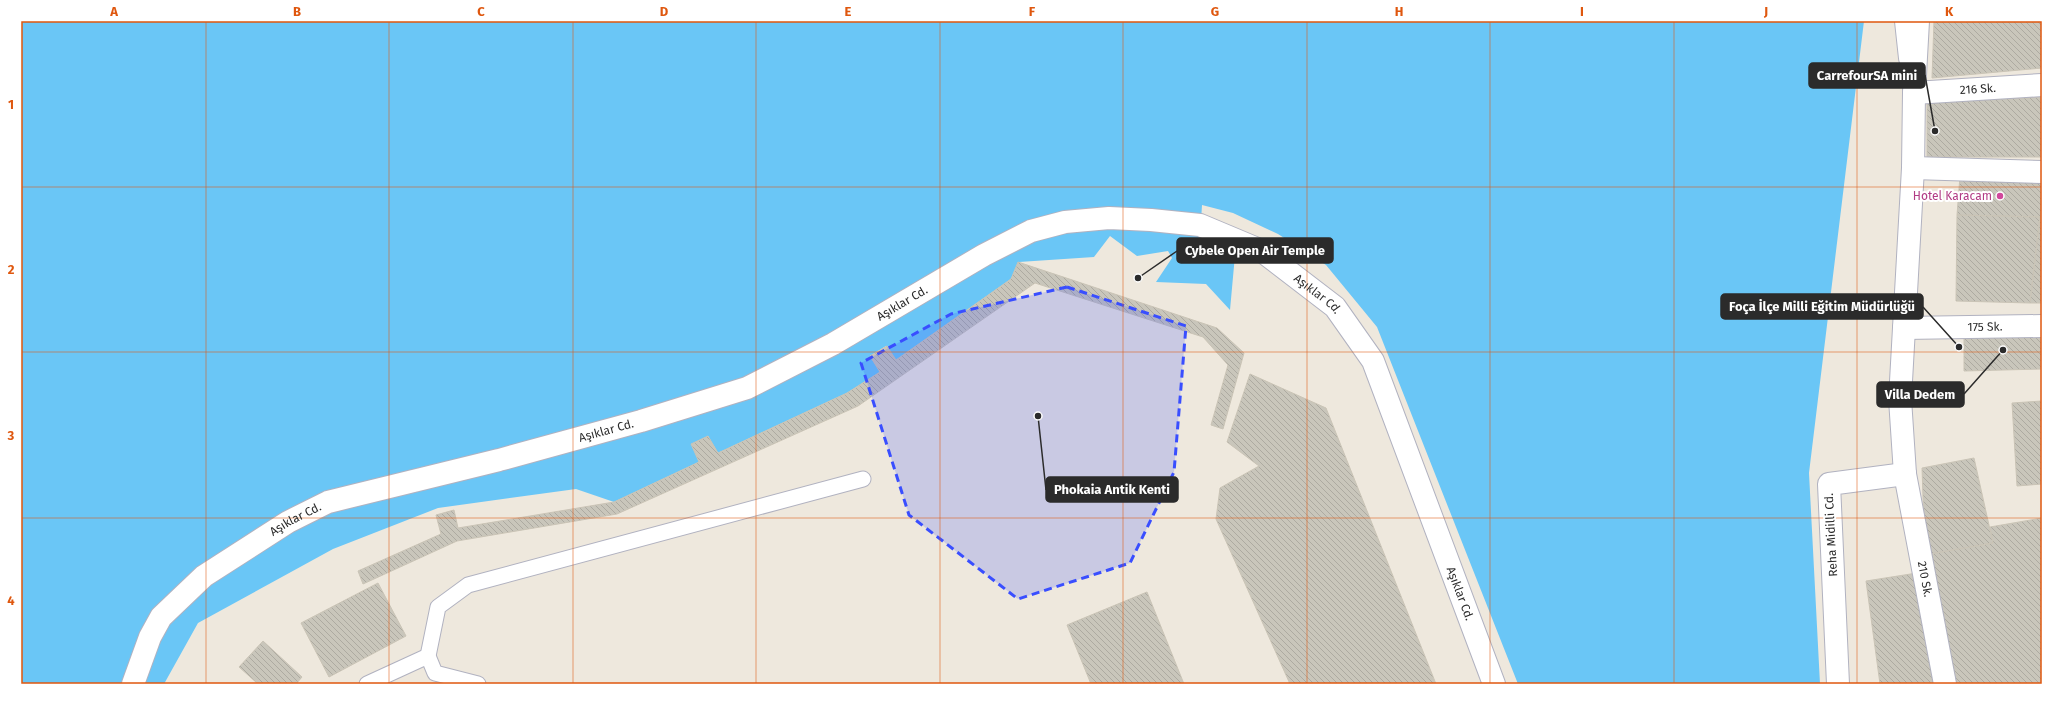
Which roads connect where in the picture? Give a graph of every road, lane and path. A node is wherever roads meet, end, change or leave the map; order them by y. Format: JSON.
{"nodes":[{"id":1,"x":1906,"y":21,"type":"edge"},
{"id":2,"x":1918,"y":21,"type":"edge"},
{"id":3,"x":2042,"y":85,"type":"edge"},
{"id":4,"x":1914,"y":93,"type":"junction"},
{"id":5,"x":1913,"y":168,"type":"junction"},
{"id":6,"x":2042,"y":172,"type":"edge"},
{"id":7,"x":2042,"y":326,"type":"edge"},
{"id":8,"x":1904,"y":328,"type":"junction"},
{"id":9,"x":1905,"y":474,"type":"junction"},
{"id":10,"x":863,"y":479,"type":"dead end"},
{"id":11,"x":428,"y":656,"type":"junction"},
{"id":12,"x":133,"y":684,"type":"edge"},
{"id":13,"x":367,"y":684,"type":"edge"},
{"id":14,"x":478,"y":684,"type":"edge"},
{"id":15,"x":1494,"y":684,"type":"edge"},
{"id":16,"x":1838,"y":684,"type":"edge"},
{"id":17,"x":1945,"y":684,"type":"edge"}],
"edges":[{"from":1,"to":4,"type":"street"},
{"from":2,"to":4,"type":"street"},
{"from":3,"to":4,"type":"street","name":"216 Sk."},
{"from":4,"to":5,"type":"street"},
{"from":5,"to":6,"type":"street"},
{"from":5,"to":8,"type":"street"},
{"from":7,"to":8,"type":"street","name":"175 Sk."},
{"from":8,"to":9,"type":"street"},
{"from":9,"to":16,"type":"street","name":"Reha Midilli Cd."},
{"from":9,"to":17,"type":"street","name":"210 Sk."},
{"from":10,"to":11,"type":"lane"},
{"from":11,"to":13,"type":"lane"},
{"from":11,"to":14,"type":"lane"},
{"from":12,"to":15,"type":"street","name":"Aşıklar Cd."}]}
